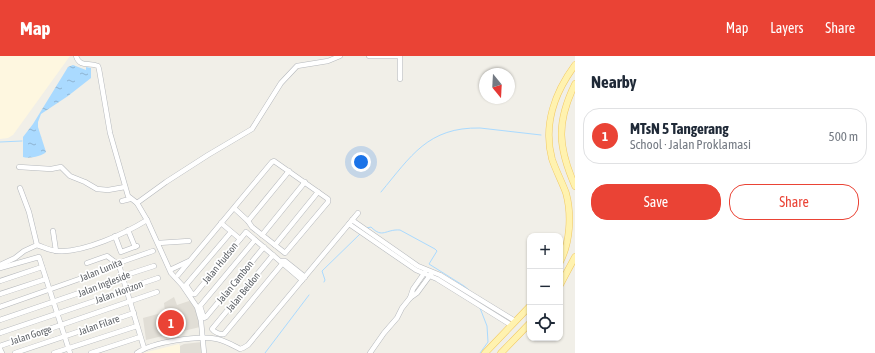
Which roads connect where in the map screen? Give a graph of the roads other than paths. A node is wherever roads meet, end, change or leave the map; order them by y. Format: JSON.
{"nodes":[{"id":1,"x":76,"y":56,"type":"edge"},
{"id":2,"x":370,"y":56,"type":"edge"},
{"id":3,"x":399,"y":56,"type":"edge"},
{"id":4,"x":337,"y":57,"type":"edge"},
{"id":5,"x":575,"y":64,"type":"edge"},
{"id":6,"x":400,"y":79,"type":"dead end"},
{"id":7,"x":575,"y":84,"type":"edge"},
{"id":8,"x":19,"y":167,"type":"dead end"},
{"id":9,"x":289,"y":171,"type":"junction"},
{"id":10,"x":305,"y":182,"type":"junction"},
{"id":11,"x":575,"y":186,"type":"edge"},
{"id":12,"x":126,"y":187,"type":"junction"},
{"id":13,"x":20,"y":188,"type":"dead end"},
{"id":14,"x":318,"y":192,"type":"junction"},
{"id":15,"x":130,"y":199,"type":"junction"},
{"id":16,"x":122,"y":201,"type":"dead end"},
{"id":17,"x":137,"y":203,"type":"junction"},
{"id":18,"x":234,"y":208,"type":"junction"},
{"id":19,"x":358,"y":213,"type":"dead end"},
{"id":20,"x":147,"y":220,"type":"junction"},
{"id":21,"x":248,"y":221,"type":"junction"},
{"id":22,"x":351,"y":222,"type":"junction"},
{"id":23,"x":221,"y":223,"type":"junction"},
{"id":24,"x":128,"y":230,"type":"junction"},
{"id":25,"x":54,"y":231,"type":"dead end"},
{"id":26,"x":231,"y":232,"type":"junction"},
{"id":27,"x":262,"y":235,"type":"junction"},
{"id":28,"x":115,"y":236,"type":"junction"},
{"id":29,"x":240,"y":239,"type":"junction"},
{"id":30,"x":255,"y":240,"type":"junction"},
{"id":31,"x":189,"y":241,"type":"dead end"},
{"id":32,"x":158,"y":243,"type":"junction"},
{"id":33,"x":37,"y":244,"type":"junction"},
{"id":34,"x":275,"y":245,"type":"junction"},
{"id":35,"x":56,"y":251,"type":"junction"},
{"id":36,"x":153,"y":251,"type":"dead end"},
{"id":37,"x":269,"y":251,"type":"junction"},
{"id":38,"x":563,"y":254,"type":"edge"},
{"id":39,"x":575,"y":257,"type":"edge"},
{"id":40,"x":190,"y":260,"type":"junction"},
{"id":41,"x":87,"y":263,"type":"dead end"},
{"id":42,"x":281,"y":263,"type":"junction"},
{"id":43,"x":0,"y":265,"type":"edge"},
{"id":44,"x":119,"y":265,"type":"junction"},
{"id":45,"x":154,"y":266,"type":"dead end"},
{"id":46,"x":42,"y":267,"type":"junction"},
{"id":47,"x":0,"y":268,"type":"edge"},
{"id":48,"x":172,"y":269,"type":"dead end"},
{"id":49,"x":425,"y":271,"type":"junction"},
{"id":50,"x":431,"y":274,"type":"junction"},
{"id":51,"x":178,"y":275,"type":"dead end"},
{"id":52,"x":123,"y":278,"type":"junction"},
{"id":53,"x":158,"y":278,"type":"dead end"},
{"id":54,"x":303,"y":278,"type":"junction"},
{"id":55,"x":46,"y":279,"type":"junction"},
{"id":56,"x":563,"y":279,"type":"edge"},
{"id":57,"x":0,"y":281,"type":"edge"},
{"id":58,"x":50,"y":290,"type":"junction"},
{"id":59,"x":127,"y":290,"type":"junction"},
{"id":60,"x":157,"y":292,"type":"dead end"},
{"id":61,"x":0,"y":294,"type":"edge"},
{"id":62,"x":410,"y":298,"type":"junction"},
{"id":63,"x":54,"y":302,"type":"junction"},
{"id":64,"x":130,"y":302,"type":"junction"},
{"id":65,"x":0,"y":307,"type":"edge"},
{"id":66,"x":527,"y":309,"type":"edge"},
{"id":67,"x":134,"y":313,"type":"junction"},
{"id":68,"x":58,"y":314,"type":"junction"},
{"id":69,"x":0,"y":320,"type":"edge"},
{"id":70,"x":513,"y":323,"type":"junction"},
{"id":71,"x":61,"y":325,"type":"junction"},
{"id":72,"x":137,"y":326,"type":"junction"},
{"id":73,"x":527,"y":326,"type":"edge"},
{"id":74,"x":0,"y":333,"type":"edge"},
{"id":75,"x":65,"y":336,"type":"junction"},
{"id":76,"x":140,"y":337,"type":"junction"},
{"id":77,"x":203,"y":338,"type":"junction"},
{"id":78,"x":0,"y":347,"type":"edge"},
{"id":79,"x":144,"y":348,"type":"junction"},
{"id":80,"x":70,"y":351,"type":"edge"},
{"id":81,"x":2,"y":353,"type":"edge"},
{"id":82,"x":15,"y":353,"type":"edge"},
{"id":83,"x":54,"y":353,"type":"edge"},
{"id":84,"x":91,"y":353,"type":"edge"},
{"id":85,"x":137,"y":353,"type":"edge"},
{"id":86,"x":204,"y":353,"type":"edge"},
{"id":87,"x":370,"y":353,"type":"edge"},
{"id":88,"x":485,"y":353,"type":"edge"},
{"id":89,"x":501,"y":353,"type":"edge"}],
"edges":[{"from":1,"to":12,"type":"street"},
{"from":2,"to":3,"type":"street"},
{"from":3,"to":6,"type":"street"},
{"from":4,"to":17,"type":"street"},
{"from":5,"to":38,"type":"main road"},
{"from":7,"to":11,"type":"main road"},
{"from":8,"to":12,"type":"street"},
{"from":9,"to":10,"type":"street"},
{"from":9,"to":18,"type":"street"},
{"from":9,"to":21,"type":"street"},
{"from":10,"to":14,"type":"street"},
{"from":10,"to":27,"type":"street"},
{"from":12,"to":15,"type":"street"},
{"from":13,"to":33,"type":"street"},
{"from":14,"to":34,"type":"street"},
{"from":14,"to":34,"type":"street"},
{"from":15,"to":16,"type":"street"},
{"from":15,"to":17,"type":"street"},
{"from":17,"to":20,"type":"street"},
{"from":18,"to":21,"type":"street"},
{"from":18,"to":23,"type":"street"},
{"from":19,"to":22,"type":"street"},
{"from":20,"to":24,"type":"street"},
{"from":20,"to":32,"type":"street"},
{"from":21,"to":27,"type":"street"},
{"from":22,"to":49,"type":"street"},
{"from":22,"to":54,"type":"street"},
{"from":23,"to":26,"type":"street"},
{"from":23,"to":40,"type":"street"},
{"from":24,"to":28,"type":"street"},
{"from":24,"to":28,"type":"street"},
{"from":25,"to":35,"type":"street"},
{"from":26,"to":29,"type":"street"},
{"from":26,"to":29,"type":"street","name":"Jalan Hudson"},
{"from":27,"to":34,"type":"street"},
{"from":28,"to":35,"type":"street"},
{"from":29,"to":30,"type":"street","name":"Jalan Hudson"},
{"from":30,"to":37,"type":"street"},
{"from":30,"to":37,"type":"street","name":"Jalan Cambon"},
{"from":31,"to":32,"type":"street"},
{"from":32,"to":77,"type":"street"},
{"from":33,"to":35,"type":"street"},
{"from":33,"to":43,"type":"street"},
{"from":34,"to":37,"type":"street"},
{"from":36,"to":44,"type":"street","name":"Jalan Lunita"},
{"from":37,"to":42,"type":"street"},
{"from":37,"to":42,"type":"street","name":"Jalan Beldon"},
{"from":39,"to":56,"type":"main road"},
{"from":40,"to":48,"type":"street"},
{"from":40,"to":51,"type":"street"},
{"from":41,"to":44,"type":"street"},
{"from":42,"to":54,"type":"street"},
{"from":44,"to":52,"type":"street"},
{"from":44,"to":58,"type":"street","name":"Jalan Lunita"},
{"from":45,"to":52,"type":"street","name":"Jalan Ingleside"},
{"from":46,"to":47,"type":"street"},
{"from":46,"to":55,"type":"street"},
{"from":46,"to":57,"type":"street"},
{"from":49,"to":50,"type":"street"},
{"from":49,"to":62,"type":"street"},
{"from":50,"to":62,"type":"street"},
{"from":50,"to":70,"type":"street"},
{"from":52,"to":59,"type":"street"},
{"from":52,"to":63,"type":"street","name":"Jalan Ingleside"},
{"from":53,"to":59,"type":"street","name":"Jalan Horizon"},
{"from":54,"to":77,"type":"street"},
{"from":55,"to":58,"type":"street"},
{"from":55,"to":61,"type":"street"},
{"from":58,"to":63,"type":"street"},
{"from":58,"to":65,"type":"street","name":"Jalan Lunita"},
{"from":59,"to":64,"type":"street"},
{"from":59,"to":68,"type":"street","name":"Jalan Horizon"},
{"from":60,"to":64,"type":"street","name":"Jalan Gorge"},
{"from":62,"to":87,"type":"street"},
{"from":63,"to":68,"type":"street"},
{"from":63,"to":69,"type":"street","name":"Jalan Ingleside"},
{"from":64,"to":67,"type":"street"},
{"from":64,"to":71,"type":"street","name":"Jalan Gorge"},
{"from":66,"to":70,"type":"main road"},
{"from":67,"to":72,"type":"street"},
{"from":67,"to":75,"type":"street","name":"Jalan Filare"},
{"from":68,"to":71,"type":"street"},
{"from":68,"to":74,"type":"street","name":"Jalan Horizon"},
{"from":70,"to":88,"type":"main road"},
{"from":71,"to":75,"type":"street"},
{"from":71,"to":78,"type":"street","name":"Jalan Gorge"},
{"from":72,"to":76,"type":"street"},
{"from":72,"to":80,"type":"street"},
{"from":73,"to":89,"type":"main road"},
{"from":75,"to":80,"type":"street"},
{"from":75,"to":82,"type":"street","name":"Jalan Filare"},
{"from":76,"to":79,"type":"street"},
{"from":76,"to":84,"type":"street"},
{"from":77,"to":79,"type":"street"},
{"from":77,"to":86,"type":"street"},
{"from":78,"to":81,"type":"street"},
{"from":79,"to":85,"type":"street"},
{"from":80,"to":83,"type":"street"}]}
